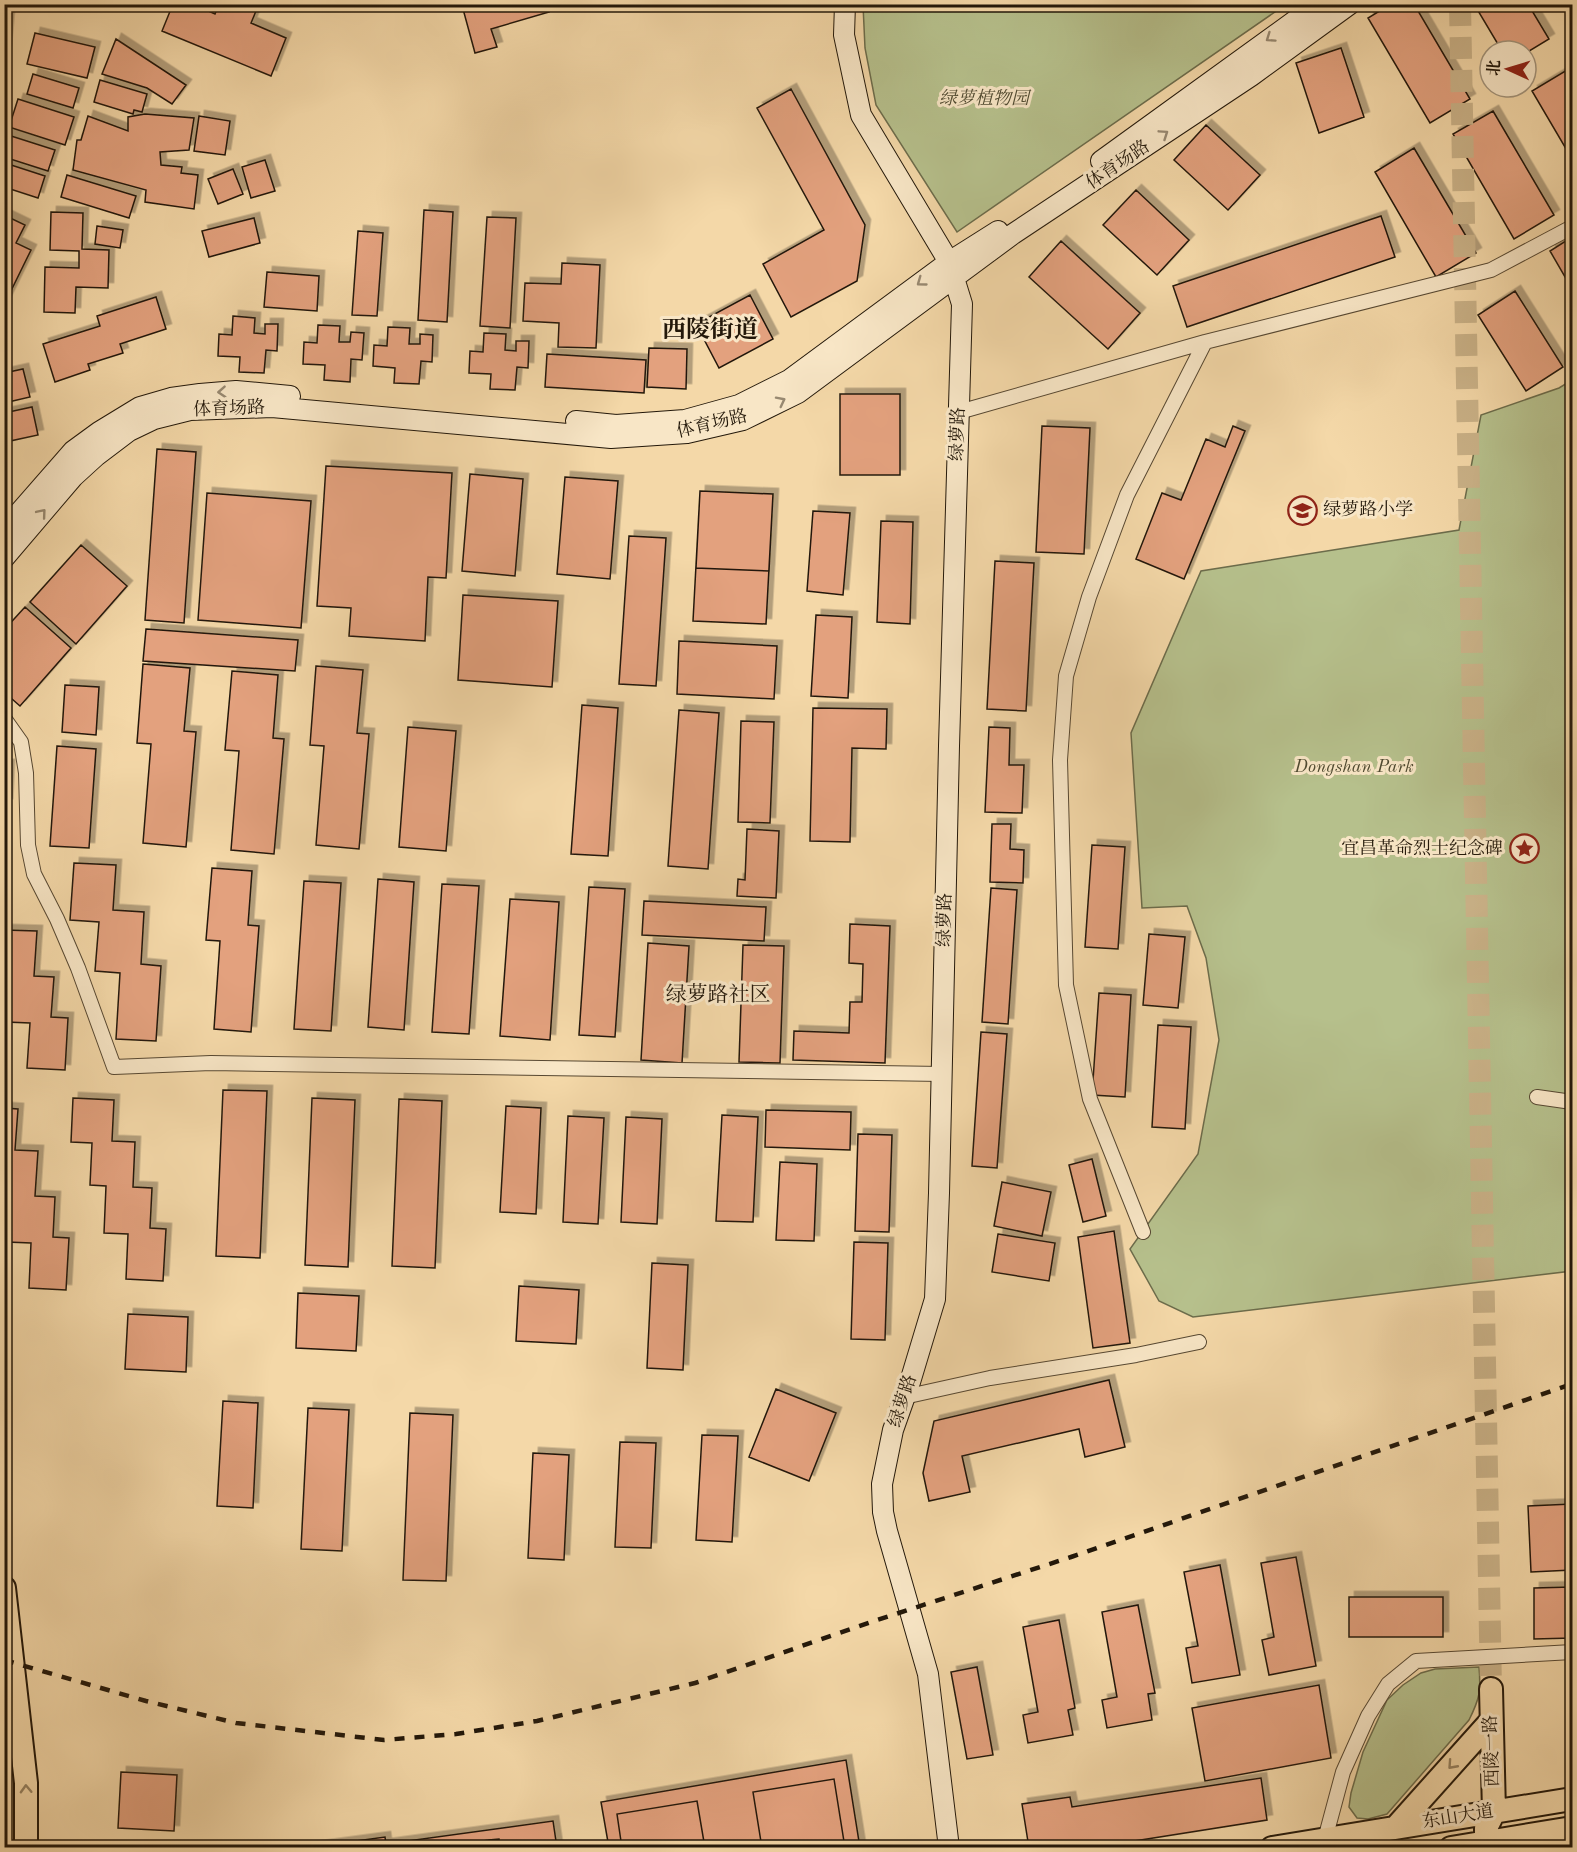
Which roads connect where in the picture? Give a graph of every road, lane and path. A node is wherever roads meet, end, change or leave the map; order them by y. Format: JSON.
{"nodes":[{"id":1,"x":845,"y":4,"type":"edge"},
{"id":2,"x":1318,"y":4,"type":"edge"},
{"id":3,"x":1350,"y":4,"type":"edge"},
{"id":4,"x":1572,"y":227,"type":"edge"},
{"id":5,"x":952,"y":270,"type":"junction"},
{"id":6,"x":1205,"y":342,"type":"junction"},
{"id":7,"x":959,"y":411,"type":"junction"},
{"id":8,"x":4,"y":530,"type":"edge"},
{"id":9,"x":4,"y":558,"type":"edge"},
{"id":10,"x":4,"y":718,"type":"edge"},
{"id":11,"x":942,"y":1074,"type":"junction"},
{"id":12,"x":1537,"y":1097,"type":"dead end"},
{"id":13,"x":1572,"y":1102,"type":"edge"},
{"id":14,"x":1143,"y":1232,"type":"dead end"},
{"id":15,"x":1199,"y":1342,"type":"dead end"},
{"id":16,"x":904,"y":1397,"type":"junction"},
{"id":17,"x":4,"y":1588,"type":"edge"},
{"id":18,"x":1572,"y":1652,"type":"edge"},
{"id":19,"x":1491,"y":1689,"type":"tunnel mouth"},
{"id":20,"x":1491,"y":1721,"type":"junction"},
{"id":21,"x":1572,"y":1799,"type":"edge"},
{"id":22,"x":1494,"y":1812,"type":"junction"},
{"id":23,"x":1397,"y":1826,"type":"junction"},
{"id":24,"x":1572,"y":1828,"type":"edge"},
{"id":25,"x":1572,"y":1836,"type":"edge"},
{"id":26,"x":1325,"y":1839,"type":"junction"},
{"id":27,"x":1495,"y":1844,"type":"edge"},
{"id":28,"x":26,"y":1848,"type":"edge"},
{"id":29,"x":950,"y":1848,"type":"edge"},
{"id":30,"x":1272,"y":1848,"type":"edge"},
{"id":31,"x":1451,"y":1848,"type":"edge"},
{"id":32,"x":1561,"y":1848,"type":"edge"}],
"edges":[{"from":1,"to":5,"type":"main road","name":"绿萝路"},
{"from":2,"to":5,"type":"main road","name":"体育场路","one_way":true},
{"from":5,"to":3,"type":"main road","name":"体育场路","one_way":true},
{"from":4,"to":6,"type":"street"},
{"from":5,"to":7,"type":"main road","name":"绿萝路"},
{"from":5,"to":8,"type":"main road","name":"体育场路","one_way":true},
{"from":9,"to":5,"type":"main road","name":"体育场路","one_way":true},
{"from":6,"to":7,"type":"street"},
{"from":6,"to":14,"type":"street"},
{"from":7,"to":11,"type":"main road","name":"绿萝路"},
{"from":10,"to":11,"type":"street"},
{"from":11,"to":16,"type":"main road","name":"绿萝路"},
{"from":12,"to":13,"type":"street"},
{"from":15,"to":16,"type":"street"},
{"from":16,"to":29,"type":"main road","name":"绿萝路"},
{"from":28,"to":17,"type":"main road","one_way":true},
{"from":18,"to":26,"type":"street"},
{"from":19,"to":20,"type":"main road","name":"西陵一路"},
{"from":20,"to":22,"type":"main road","name":"西陵一路"},
{"from":20,"to":23,"type":"main road","one_way":true},
{"from":21,"to":22,"type":"main road","name":"东山大道"},
{"from":22,"to":23,"type":"main road","name":"东山大道"},
{"from":22,"to":27,"type":"main road","name":"西陵一路"},
{"from":23,"to":26,"type":"main road","name":"东山大道"},
{"from":24,"to":27,"type":"main road","name":"东山大道"},
{"from":25,"to":32,"type":"main road"},
{"from":26,"to":30,"type":"main road","name":"东山大道"},
{"from":27,"to":31,"type":"main road","name":"东山大道"}]}
